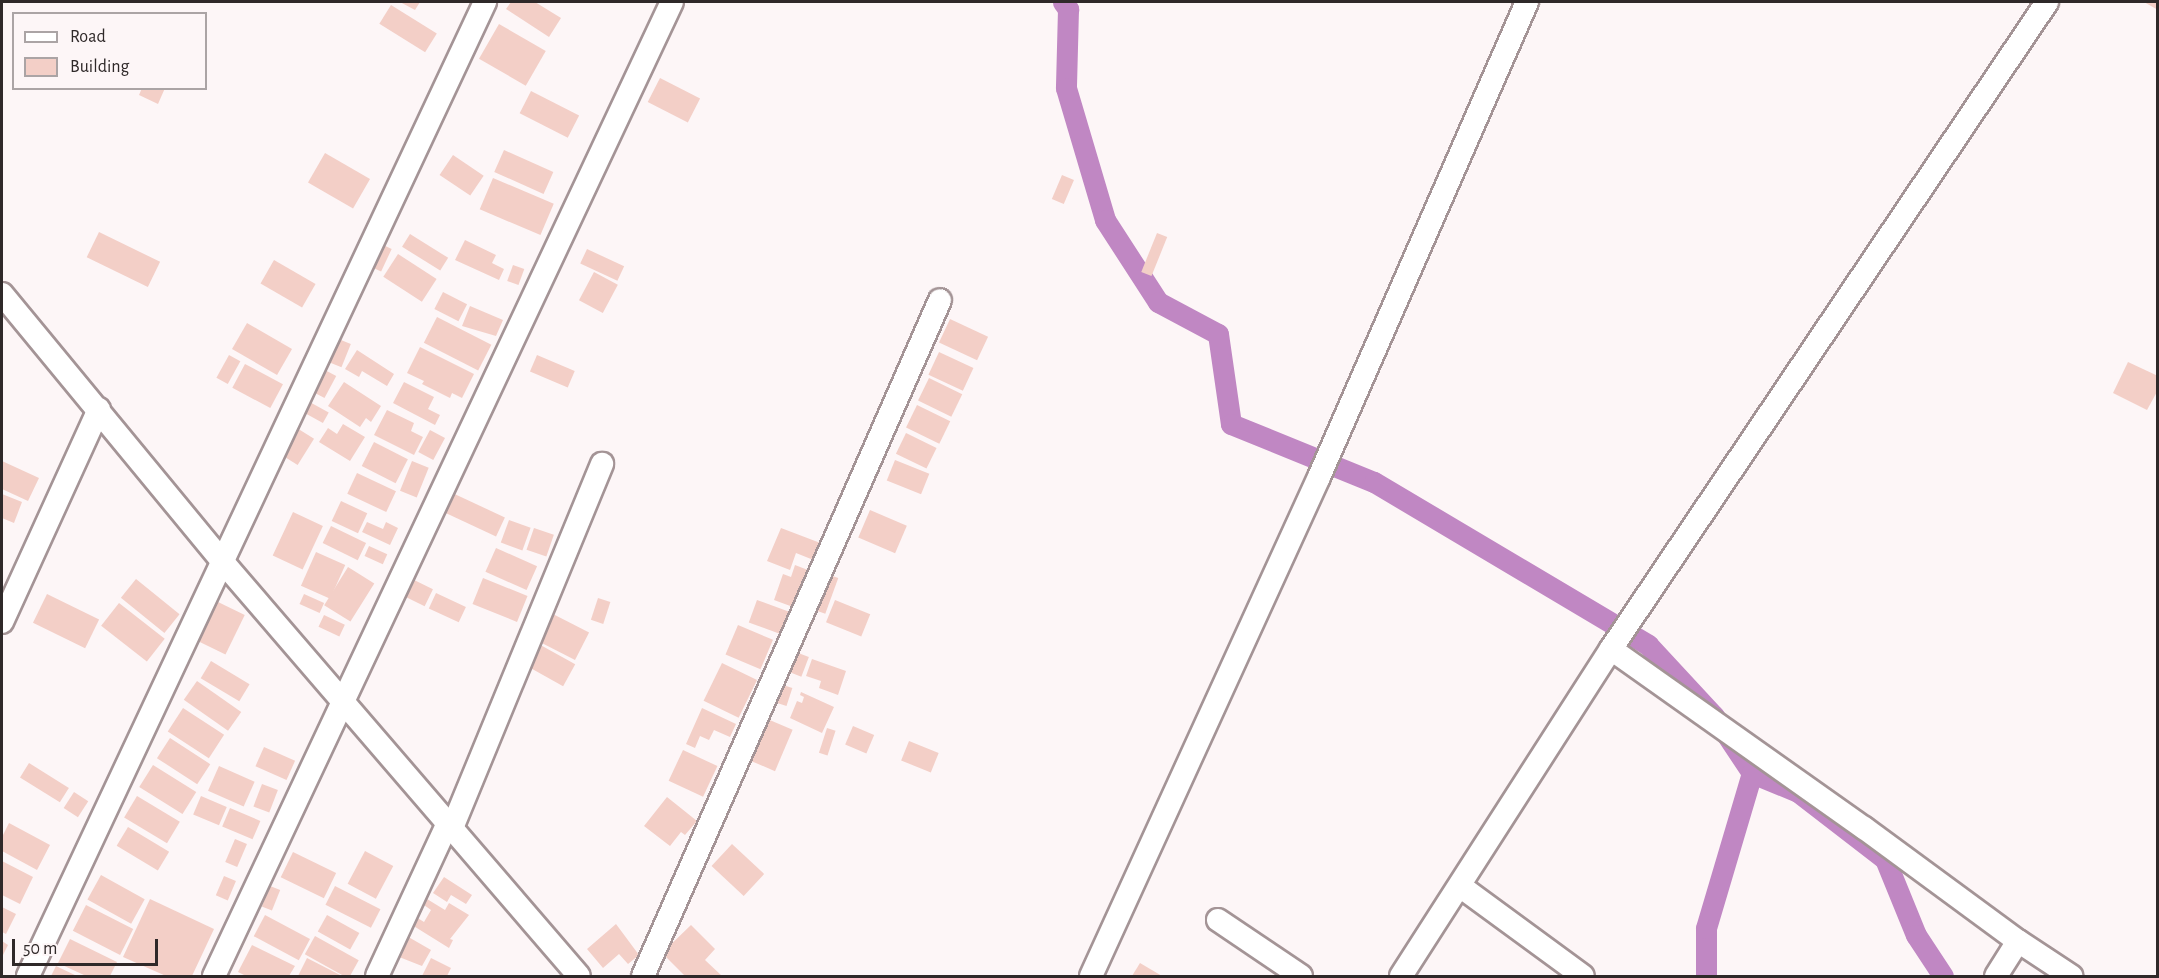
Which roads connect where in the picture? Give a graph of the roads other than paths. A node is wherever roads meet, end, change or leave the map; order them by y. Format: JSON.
{"nodes":[{"id":1,"x":485,"y":2,"type":"edge"},
{"id":2,"x":672,"y":2,"type":"edge"},
{"id":3,"x":1527,"y":2,"type":"edge"},
{"id":4,"x":2047,"y":2,"type":"edge"},
{"id":5,"x":2,"y":294,"type":"edge"},
{"id":6,"x":940,"y":300,"type":"dead end"},
{"id":7,"x":99,"y":409,"type":"junction"},
{"id":8,"x":602,"y":464,"type":"dead end"},
{"id":9,"x":222,"y":561,"type":"junction"},
{"id":10,"x":2,"y":622,"type":"edge"},
{"id":11,"x":1611,"y":649,"type":"junction"},
{"id":12,"x":344,"y":701,"type":"junction"},
{"id":13,"x":450,"y":826,"type":"junction"},
{"id":14,"x":1460,"y":886,"type":"junction"},
{"id":15,"x":1218,"y":920,"type":"dead end"},
{"id":16,"x":2018,"y":941,"type":"junction"},
{"id":17,"x":28,"y":976,"type":"edge"},
{"id":18,"x":214,"y":976,"type":"edge"},
{"id":19,"x":377,"y":976,"type":"edge"},
{"id":20,"x":579,"y":976,"type":"edge"},
{"id":21,"x":643,"y":976,"type":"edge"},
{"id":22,"x":1091,"y":976,"type":"edge"},
{"id":23,"x":1301,"y":976,"type":"edge"},
{"id":24,"x":1401,"y":976,"type":"edge"},
{"id":25,"x":1583,"y":976,"type":"edge"},
{"id":26,"x":1996,"y":976,"type":"edge"},
{"id":27,"x":2071,"y":976,"type":"edge"}],
"edges":[{"from":1,"to":9,"type":"street"},
{"from":2,"to":12,"type":"street"},
{"from":3,"to":22,"type":"street"},
{"from":4,"to":11,"type":"street"},
{"from":5,"to":7,"type":"street"},
{"from":6,"to":21,"type":"street"},
{"from":7,"to":9,"type":"street"},
{"from":7,"to":10,"type":"street"},
{"from":8,"to":13,"type":"street"},
{"from":9,"to":12,"type":"street"},
{"from":9,"to":17,"type":"street"},
{"from":11,"to":14,"type":"street"},
{"from":11,"to":16,"type":"street"},
{"from":12,"to":13,"type":"street"},
{"from":12,"to":18,"type":"street"},
{"from":13,"to":19,"type":"street"},
{"from":13,"to":20,"type":"street"},
{"from":14,"to":24,"type":"street"},
{"from":14,"to":25,"type":"street"},
{"from":15,"to":23,"type":"street"},
{"from":16,"to":26,"type":"street"},
{"from":16,"to":27,"type":"street"}]}
